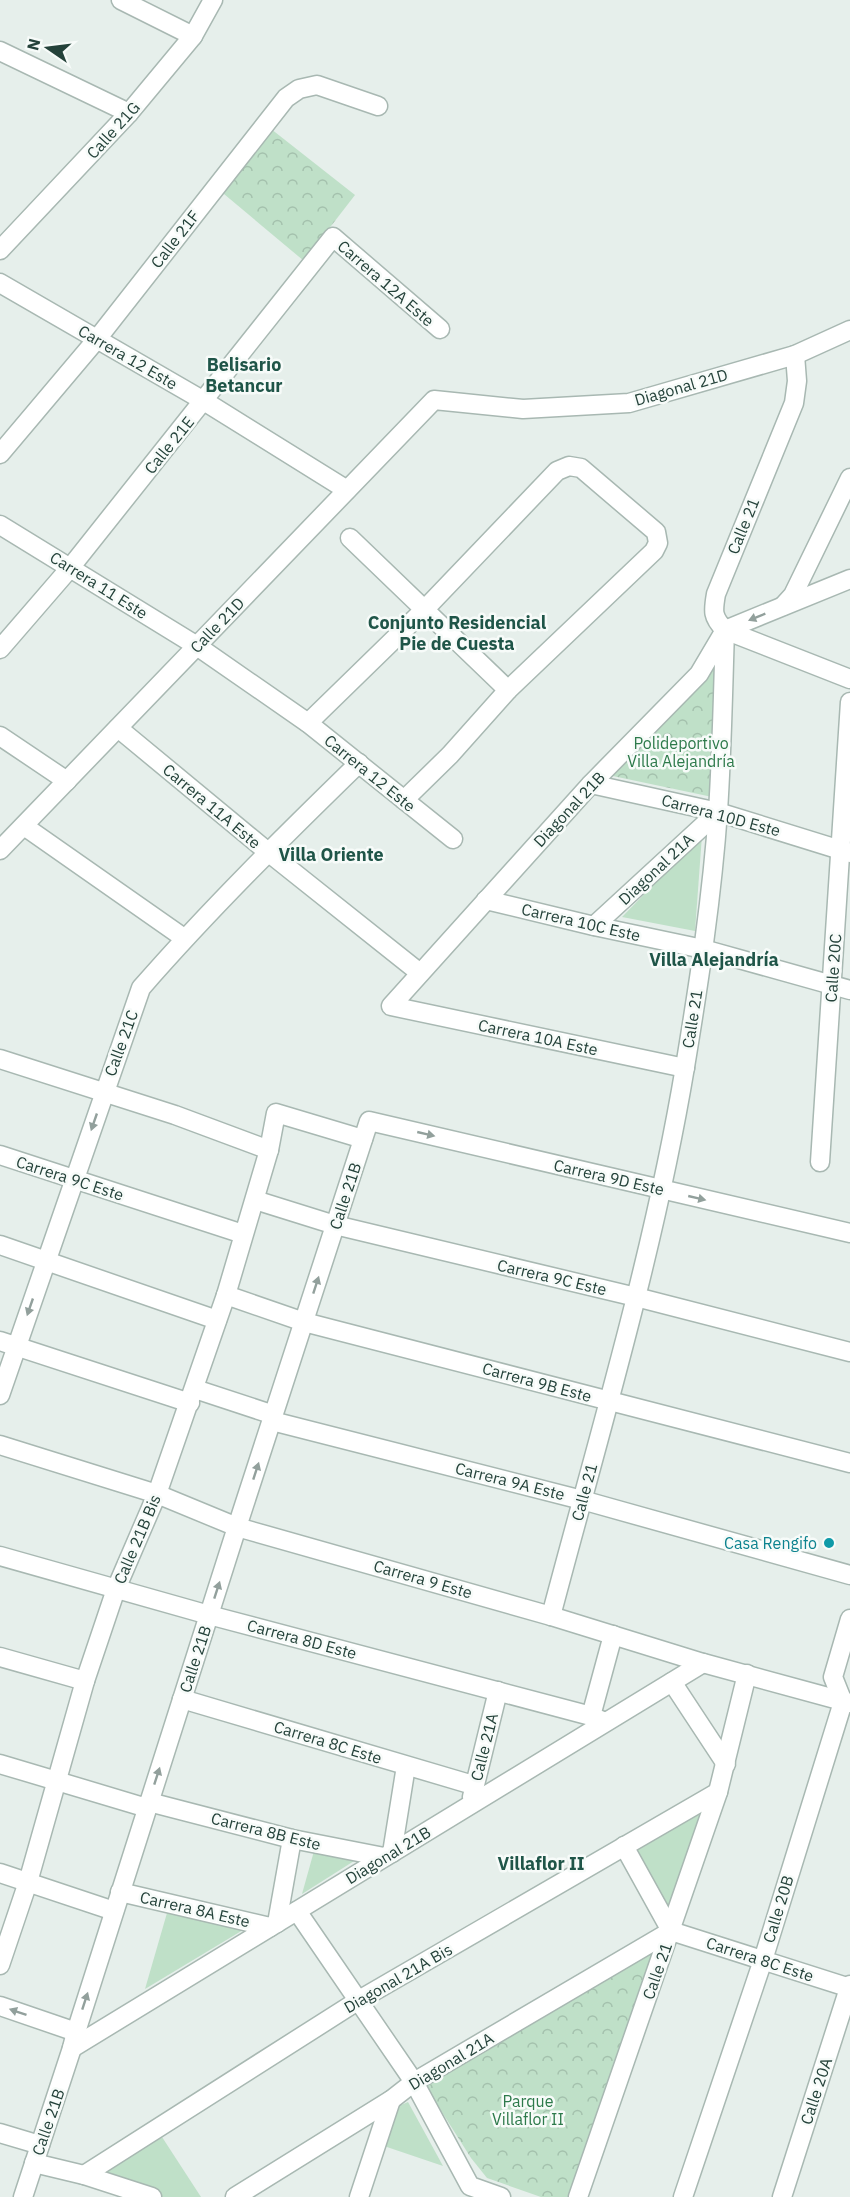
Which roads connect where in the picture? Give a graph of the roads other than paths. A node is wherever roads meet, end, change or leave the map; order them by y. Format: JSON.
{"nodes":[{"id":1,"x":121,"y":0,"type":"edge"},
{"id":2,"x":213,"y":0,"type":"edge"},
{"id":3,"x":194,"y":36,"type":"junction"},
{"id":4,"x":0,"y":51,"type":"edge"},
{"id":5,"x":378,"y":106,"type":"dead end"},
{"id":6,"x":129,"y":113,"type":"junction"},
{"id":7,"x":333,"y":237,"type":"joint"},
{"id":8,"x":0,"y":250,"type":"edge"},
{"id":9,"x":0,"y":283,"type":"edge"},
{"id":10,"x":440,"y":329,"type":"dead end"},
{"id":11,"x":850,"y":330,"type":"edge"},
{"id":12,"x":97,"y":339,"type":"junction"},
{"id":13,"x":795,"y":355,"type":"junction"},
{"id":14,"x":434,"y":400,"type":"joint"},
{"id":15,"x":204,"y":401,"type":"junction"},
{"id":16,"x":0,"y":454,"type":"edge"},
{"id":17,"x":850,"y":478,"type":"edge"},
{"id":18,"x":347,"y":490,"type":"junction"},
{"id":19,"x":846,"y":492,"type":"edge"},
{"id":20,"x":0,"y":525,"type":"edge"},
{"id":21,"x":350,"y":538,"type":"dead end"},
{"id":22,"x":70,"y":568,"type":"junction"},
{"id":23,"x":850,"y":579,"type":"edge"},
{"id":24,"x":782,"y":607,"type":"junction"},
{"id":25,"x":424,"y":609,"type":"junction"},
{"id":26,"x":725,"y":630,"type":"junction"},
{"id":27,"x":197,"y":646,"type":"junction"},
{"id":28,"x":0,"y":649,"type":"edge"},
{"id":29,"x":850,"y":679,"type":"edge"},
{"id":30,"x":508,"y":690,"type":"junction"},
{"id":31,"x":850,"y":702,"type":"edge"},
{"id":32,"x":308,"y":723,"type":"junction"},
{"id":33,"x":118,"y":728,"type":"junction"},
{"id":34,"x":0,"y":736,"type":"edge"},
{"id":35,"x":359,"y":763,"type":"junction"},
{"id":36,"x":67,"y":781,"type":"junction"},
{"id":37,"x":591,"y":784,"type":"junction"},
{"id":38,"x":404,"y":800,"type":"junction"},
{"id":39,"x":718,"y":812,"type":"junction"},
{"id":40,"x":24,"y":826,"type":"junction"},
{"id":41,"x":453,"y":839,"type":"dead end"},
{"id":42,"x":0,"y":850,"type":"edge"},
{"id":43,"x":845,"y":851,"type":"edge"},
{"id":44,"x":268,"y":852,"type":"junction"},
{"id":45,"x":486,"y":900,"type":"junction"},
{"id":46,"x":594,"y":926,"type":"junction"},
{"id":47,"x":184,"y":938,"type":"junction"},
{"id":48,"x":703,"y":949,"type":"junction"},
{"id":49,"x":420,"y":973,"type":"junction"},
{"id":50,"x":832,"y":986,"type":"junction"},
{"id":51,"x":850,"y":990,"type":"edge"},
{"id":52,"x":391,"y":1006,"type":"joint"},
{"id":53,"x":0,"y":1059,"type":"edge"},
{"id":54,"x":685,"y":1068,"type":"junction"},
{"id":55,"x":104,"y":1092,"type":"junction"},
{"id":56,"x":369,"y":1121,"type":"joint"},
{"id":57,"x":363,"y":1138,"type":"junction"},
{"id":58,"x":269,"y":1150,"type":"junction"},
{"id":59,"x":0,"y":1155,"type":"edge"},
{"id":60,"x":820,"y":1162,"type":"dead end"},
{"id":61,"x":74,"y":1179,"type":"junction"},
{"id":62,"x":661,"y":1190,"type":"junction"},
{"id":63,"x":255,"y":1200,"type":"junction"},
{"id":64,"x":335,"y":1225,"type":"junction"},
{"id":65,"x":850,"y":1233,"type":"edge"},
{"id":66,"x":243,"y":1234,"type":"junction"},
{"id":67,"x":0,"y":1245,"type":"edge"},
{"id":68,"x":46,"y":1261,"type":"junction"},
{"id":69,"x":226,"y":1295,"type":"junction"},
{"id":70,"x":636,"y":1297,"type":"junction"},
{"id":71,"x":217,"y":1320,"type":"junction"},
{"id":72,"x":304,"y":1322,"type":"junction"},
{"id":73,"x":8,"y":1344,"type":"edge"},
{"id":74,"x":850,"y":1352,"type":"edge"},
{"id":75,"x":0,"y":1395,"type":"edge"},
{"id":76,"x":192,"y":1396,"type":"junction"},
{"id":77,"x":609,"y":1401,"type":"junction"},
{"id":78,"x":273,"y":1418,"type":"junction"},
{"id":79,"x":0,"y":1445,"type":"edge"},
{"id":80,"x":850,"y":1463,"type":"edge"},
{"id":81,"x":157,"y":1494,"type":"junction"},
{"id":82,"x":582,"y":1500,"type":"junction"},
{"id":83,"x":237,"y":1527,"type":"junction"},
{"id":84,"x":0,"y":1556,"type":"edge"},
{"id":85,"x":850,"y":1575,"type":"edge"},
{"id":86,"x":117,"y":1589,"type":"junction"},
{"id":87,"x":209,"y":1615,"type":"junction"},
{"id":88,"x":551,"y":1616,"type":"junction"},
{"id":89,"x":850,"y":1619,"type":"edge"},
{"id":90,"x":613,"y":1635,"type":"junction"},
{"id":91,"x":0,"y":1657,"type":"edge"},
{"id":92,"x":703,"y":1663,"type":"junction"},
{"id":93,"x":747,"y":1674,"type":"junction"},
{"id":94,"x":842,"y":1680,"type":"edge"},
{"id":95,"x":85,"y":1681,"type":"junction"},
{"id":96,"x":672,"y":1682,"type":"junction"},
{"id":97,"x":498,"y":1691,"type":"junction"},
{"id":98,"x":182,"y":1699,"type":"junction"},
{"id":99,"x":846,"y":1702,"type":"edge"},
{"id":100,"x":598,"y":1719,"type":"junction"},
{"id":101,"x":0,"y":1764,"type":"edge"},
{"id":102,"x":726,"y":1764,"type":"junction"},
{"id":103,"x":406,"y":1766,"type":"junction"},
{"id":104,"x":57,"y":1782,"type":"junction"},
{"id":105,"x":473,"y":1785,"type":"junction"},
{"id":106,"x":718,"y":1792,"type":"junction"},
{"id":107,"x":471,"y":1804,"type":"junction"},
{"id":108,"x":148,"y":1805,"type":"junction"},
{"id":109,"x":292,"y":1839,"type":"junction"},
{"id":110,"x":624,"y":1846,"type":"junction"},
{"id":111,"x":388,"y":1855,"type":"junction"},
{"id":112,"x":0,"y":1873,"type":"edge"},
{"id":113,"x":28,"y":1882,"type":"junction"},
{"id":114,"x":120,"y":1892,"type":"junction"},
{"id":115,"x":114,"y":1911,"type":"junction"},
{"id":116,"x":297,"y":1911,"type":"junction"},
{"id":117,"x":274,"y":1925,"type":"junction"},
{"id":118,"x":671,"y":1931,"type":"junction"},
{"id":119,"x":763,"y":1960,"type":"junction"},
{"id":120,"x":0,"y":1965,"type":"edge"},
{"id":121,"x":850,"y":1987,"type":"edge"},
{"id":122,"x":358,"y":2000,"type":"junction"},
{"id":123,"x":0,"y":2006,"type":"edge"},
{"id":124,"x":74,"y":2040,"type":"junction"},
{"id":125,"x":414,"y":2082,"type":"junction"},
{"id":126,"x":391,"y":2100,"type":"junction"},
{"id":127,"x":0,"y":2133,"type":"edge"},
{"id":128,"x":40,"y":2145,"type":"junction"},
{"id":129,"x":34,"y":2163,"type":"junction"},
{"id":130,"x":84,"y":2175,"type":"junction"},
{"id":131,"x":252,"y":2191,"type":"edge"},
{"id":132,"x":468,"y":2191,"type":"edge"},
{"id":133,"x":23,"y":2197,"type":"edge"},
{"id":134,"x":152,"y":2197,"type":"edge"},
{"id":135,"x":235,"y":2197,"type":"edge"},
{"id":136,"x":359,"y":2197,"type":"edge"},
{"id":137,"x":501,"y":2197,"type":"edge"},
{"id":138,"x":578,"y":2197,"type":"edge"},
{"id":139,"x":683,"y":2197,"type":"edge"},
{"id":140,"x":782,"y":2197,"type":"edge"}],
"edges":[{"from":1,"to":3,"type":"street"},
{"from":2,"to":3,"type":"street","name":"Calle 21G"},
{"from":3,"to":6,"type":"street","name":"Calle 21G"},
{"from":4,"to":6,"type":"street"},
{"from":5,"to":12,"type":"street","name":"Calle 21F"},
{"from":6,"to":8,"type":"street","name":"Calle 21G"},
{"from":7,"to":10,"type":"street","name":"Carrera 12A Este"},
{"from":7,"to":15,"type":"street","name":"Calle 21E"},
{"from":9,"to":12,"type":"street","name":"Carrera 12 Este"},
{"from":11,"to":13,"type":"street","name":"Diagonal 21D"},
{"from":12,"to":15,"type":"street","name":"Carrera 12 Este"},
{"from":12,"to":16,"type":"street","name":"Calle 21F"},
{"from":13,"to":14,"type":"street","name":"Diagonal 21D"},
{"from":13,"to":26,"type":"street","name":"Calle 21"},
{"from":14,"to":18,"type":"street","name":"Calle 21D"},
{"from":15,"to":18,"type":"street","name":"Carrera 12 Este"},
{"from":15,"to":22,"type":"street","name":"Calle 21E"},
{"from":17,"to":19,"type":"street"},
{"from":18,"to":27,"type":"street","name":"Calle 21D"},
{"from":19,"to":24,"type":"street"},
{"from":20,"to":22,"type":"street","name":"Carrera 11 Este"},
{"from":21,"to":25,"type":"street"},
{"from":22,"to":27,"type":"street","name":"Carrera 11 Este"},
{"from":22,"to":28,"type":"street","name":"Calle 21E"},
{"from":23,"to":24,"type":"street"},
{"from":24,"to":26,"type":"street","one_way":true},
{"from":25,"to":30,"type":"street"},
{"from":25,"to":30,"type":"street"},
{"from":25,"to":32,"type":"street"},
{"from":26,"to":29,"type":"street"},
{"from":26,"to":37,"type":"street","name":"Diagonal 21B"},
{"from":26,"to":39,"type":"street","name":"Calle 21"},
{"from":27,"to":32,"type":"street","name":"Carrera 12 Este"},
{"from":27,"to":33,"type":"street","name":"Calle 21D"},
{"from":30,"to":38,"type":"street"},
{"from":31,"to":43,"type":"street","name":"Calle 20C"},
{"from":32,"to":35,"type":"street","name":"Carrera 12 Este"},
{"from":33,"to":36,"type":"street","name":"Calle 21D"},
{"from":33,"to":44,"type":"street","name":"Carrera 11A Este"},
{"from":34,"to":36,"type":"street"},
{"from":35,"to":38,"type":"street","name":"Carrera 12 Este"},
{"from":35,"to":44,"type":"street","name":"Calle 21C"},
{"from":36,"to":40,"type":"street","name":"Calle 21D"},
{"from":37,"to":39,"type":"street","name":"Carrera 10D Este"},
{"from":37,"to":45,"type":"street","name":"Diagonal 21B"},
{"from":38,"to":41,"type":"street","name":"Carrera 12 Este"},
{"from":39,"to":43,"type":"street","name":"Carrera 10D Este"},
{"from":39,"to":46,"type":"street","name":"Diagonal 21A"},
{"from":39,"to":48,"type":"street","name":"Calle 21"},
{"from":40,"to":42,"type":"street","name":"Calle 21D"},
{"from":40,"to":47,"type":"street"},
{"from":43,"to":50,"type":"street","name":"Calle 20C"},
{"from":44,"to":47,"type":"street","name":"Calle 21C"},
{"from":44,"to":49,"type":"street","name":"Carrera 11A Este"},
{"from":45,"to":46,"type":"street","name":"Carrera 10C Este"},
{"from":45,"to":49,"type":"street","name":"Diagonal 21B"},
{"from":46,"to":48,"type":"street","name":"Carrera 10C Este"},
{"from":47,"to":55,"type":"street","name":"Calle 21C"},
{"from":48,"to":50,"type":"street","name":"Carrera 10C Este"},
{"from":48,"to":54,"type":"street","name":"Calle 21"},
{"from":49,"to":52,"type":"street","name":"Diagonal 21B"},
{"from":50,"to":51,"type":"street","name":"Carrera 10C Este"},
{"from":50,"to":60,"type":"street","name":"Calle 20C"},
{"from":52,"to":54,"type":"street","name":"Carrera 10A Este"},
{"from":53,"to":55,"type":"street"},
{"from":54,"to":62,"type":"street","name":"Calle 21"},
{"from":55,"to":58,"type":"street"},
{"from":55,"to":61,"type":"street","name":"Calle 21C","one_way":true},
{"from":56,"to":57,"type":"street","name":"Calle 21B"},
{"from":56,"to":62,"type":"street","name":"Carrera 9D Este","one_way":true},
{"from":57,"to":58,"type":"street","name":"Calle 21B Bis"},
{"from":57,"to":64,"type":"street","name":"Calle 21B"},
{"from":58,"to":63,"type":"street","name":"Calle 21B Bis"},
{"from":59,"to":61,"type":"street","name":"Carrera 9C Este"},
{"from":61,"to":66,"type":"street","name":"Carrera 9C Este"},
{"from":61,"to":68,"type":"street","name":"Calle 21C"},
{"from":62,"to":65,"type":"street","name":"Carrera 9D Este","one_way":true},
{"from":62,"to":70,"type":"street","name":"Calle 21"},
{"from":63,"to":64,"type":"street","name":"Carrera 9C Este"},
{"from":63,"to":66,"type":"street","name":"Calle 21B Bis"},
{"from":64,"to":70,"type":"street","name":"Carrera 9C Este"},
{"from":72,"to":64,"type":"street","name":"Calle 21B","one_way":true},
{"from":66,"to":69,"type":"street","name":"Calle 21B Bis"},
{"from":67,"to":68,"type":"street"},
{"from":68,"to":71,"type":"street"},
{"from":68,"to":73,"type":"street","name":"Calle 21C","one_way":true},
{"from":69,"to":71,"type":"street","name":"Calle 21B Bis"},
{"from":69,"to":72,"type":"street","name":"Carrera 9B Este"},
{"from":70,"to":74,"type":"street","name":"Carrera 9C Este"},
{"from":70,"to":77,"type":"street","name":"Calle 21"},
{"from":71,"to":76,"type":"street","name":"Calle 21B Bis"},
{"from":72,"to":77,"type":"street","name":"Carrera 9B Este"},
{"from":72,"to":78,"type":"street","name":"Calle 21B"},
{"from":73,"to":75,"type":"street","name":"Calle 21C"},
{"from":73,"to":76,"type":"street","name":"Carrera 9A Este"},
{"from":76,"to":78,"type":"street","name":"Carrera 9A Este"},
{"from":76,"to":81,"type":"street","name":"Calle 21B Bis"},
{"from":77,"to":80,"type":"street","name":"Carrera 9B Este"},
{"from":77,"to":82,"type":"street","name":"Calle 21"},
{"from":78,"to":82,"type":"street","name":"Carrera 9A Este"},
{"from":83,"to":78,"type":"street","name":"Calle 21B","one_way":true},
{"from":79,"to":81,"type":"street","name":"Carrera 9 Este"},
{"from":81,"to":83,"type":"street","name":"Carrera 9 Este"},
{"from":81,"to":86,"type":"street","name":"Calle 21B Bis"},
{"from":82,"to":85,"type":"street","name":"Carrera 9A Este"},
{"from":82,"to":88,"type":"street","name":"Calle 21"},
{"from":87,"to":83,"type":"street","name":"Calle 21B","one_way":true},
{"from":83,"to":88,"type":"street","name":"Carrera 9 Este"},
{"from":84,"to":86,"type":"street","name":"Carrera 8D Este"},
{"from":86,"to":87,"type":"street","name":"Carrera 8D Este"},
{"from":86,"to":95,"type":"street","name":"Calle 21B Bis"},
{"from":87,"to":97,"type":"street","name":"Carrera 8D Este"},
{"from":87,"to":98,"type":"street","name":"Calle 21B"},
{"from":88,"to":90,"type":"street","name":"Carrera 9 Este"},
{"from":89,"to":94,"type":"street"},
{"from":90,"to":92,"type":"street","name":"Carrera 9 Este"},
{"from":90,"to":100,"type":"street"},
{"from":91,"to":95,"type":"street"},
{"from":92,"to":93,"type":"street","name":"Carrera 9 Este"},
{"from":92,"to":96,"type":"street","name":"Diagonal 21B"},
{"from":93,"to":99,"type":"street","name":"Carrera 9 Este"},
{"from":93,"to":102,"type":"street","name":"Calle 21"},
{"from":94,"to":99,"type":"street"},
{"from":95,"to":104,"type":"street","name":"Calle 21B Bis"},
{"from":96,"to":100,"type":"street","name":"Diagonal 21B"},
{"from":96,"to":102,"type":"street"},
{"from":97,"to":100,"type":"street","name":"Carrera 8D Este"},
{"from":97,"to":105,"type":"street","name":"Calle 21A"},
{"from":98,"to":103,"type":"street","name":"Carrera 8C Este"},
{"from":108,"to":98,"type":"street","name":"Calle 21B","one_way":true},
{"from":99,"to":119,"type":"street","name":"Calle 20B"},
{"from":100,"to":107,"type":"street","name":"Diagonal 21B"},
{"from":101,"to":104,"type":"street","name":"Carrera 8B Este"},
{"from":102,"to":106,"type":"street","name":"Calle 21"},
{"from":103,"to":105,"type":"street","name":"Carrera 8C Este"},
{"from":103,"to":111,"type":"street"},
{"from":104,"to":108,"type":"street","name":"Carrera 8B Este"},
{"from":104,"to":113,"type":"street","name":"Calle 21B Bis"},
{"from":105,"to":107,"type":"street","name":"Calle 21A"},
{"from":106,"to":110,"type":"street","name":"Diagonal 21A Bis"},
{"from":106,"to":118,"type":"street","name":"Calle 21"},
{"from":107,"to":111,"type":"street","name":"Diagonal 21B"},
{"from":108,"to":109,"type":"street","name":"Carrera 8B Este"},
{"from":108,"to":114,"type":"street","name":"Calle 21B"},
{"from":109,"to":111,"type":"street","name":"Carrera 8B Este"},
{"from":109,"to":117,"type":"street"},
{"from":110,"to":118,"type":"street"},
{"from":110,"to":122,"type":"street","name":"Diagonal 21A Bis"},
{"from":111,"to":116,"type":"street","name":"Diagonal 21B"},
{"from":112,"to":113,"type":"street","name":"Carrera 8A Este"},
{"from":113,"to":115,"type":"street","name":"Carrera 8A Este"},
{"from":113,"to":120,"type":"street","name":"Calle 21B Bis"},
{"from":114,"to":115,"type":"street","name":"Calle 21B"},
{"from":114,"to":117,"type":"street","name":"Carrera 8A Este"},
{"from":124,"to":115,"type":"street","name":"Calle 21B","one_way":true},
{"from":116,"to":117,"type":"street","name":"Diagonal 21B"},
{"from":116,"to":122,"type":"street"},
{"from":117,"to":124,"type":"street","name":"Diagonal 21B"},
{"from":118,"to":119,"type":"street","name":"Carrera 8C Este"},
{"from":118,"to":125,"type":"street","name":"Diagonal 21A"},
{"from":118,"to":138,"type":"street","name":"Calle 21"},
{"from":119,"to":121,"type":"street","name":"Carrera 8C Este"},
{"from":119,"to":139,"type":"street","name":"Calle 20B"},
{"from":121,"to":140,"type":"street","name":"Calle 20A"},
{"from":122,"to":125,"type":"street"},
{"from":122,"to":130,"type":"street","name":"Diagonal 21A Bis"},
{"from":124,"to":123,"type":"street","one_way":true},
{"from":124,"to":128,"type":"street","name":"Calle 21B"},
{"from":125,"to":126,"type":"street","name":"Diagonal 21A"},
{"from":125,"to":132,"type":"street"},
{"from":126,"to":131,"type":"street","name":"Diagonal 21A"},
{"from":126,"to":136,"type":"street"},
{"from":127,"to":128,"type":"street"},
{"from":128,"to":129,"type":"street","name":"Calle 21B"},
{"from":129,"to":130,"type":"street"},
{"from":129,"to":133,"type":"street","name":"Calle 21B"},
{"from":130,"to":134,"type":"street"},
{"from":131,"to":135,"type":"street","name":"Diagonal 21A"},
{"from":132,"to":137,"type":"street"}]}
